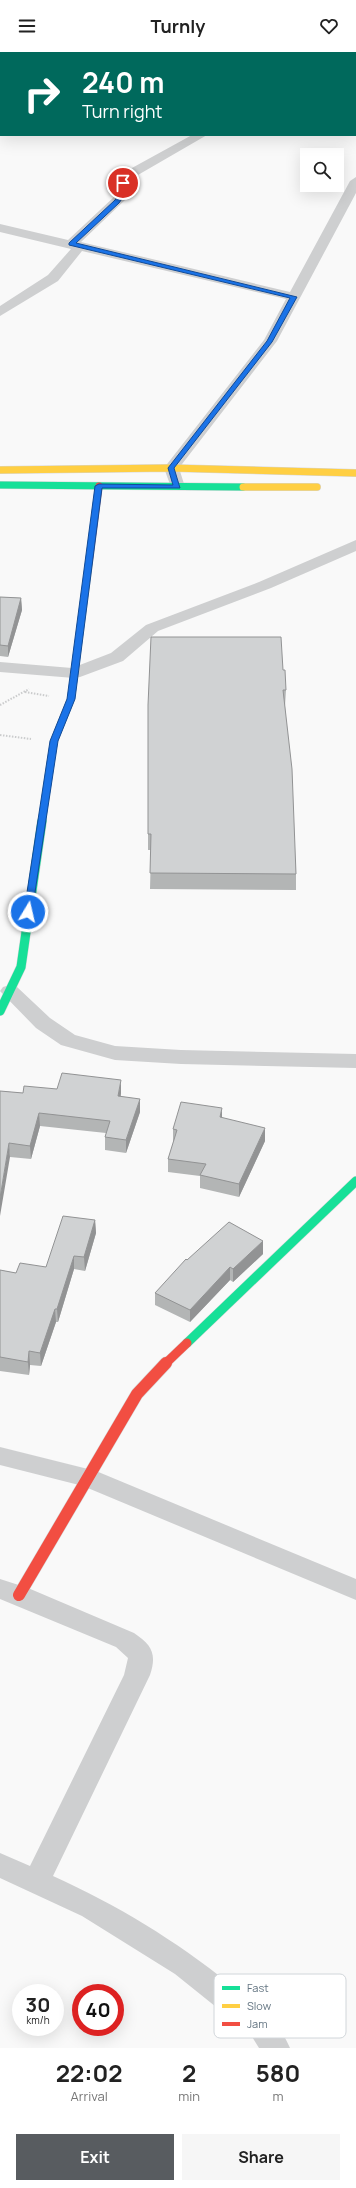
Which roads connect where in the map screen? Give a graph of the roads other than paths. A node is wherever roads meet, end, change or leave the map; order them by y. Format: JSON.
{"nodes":[{"id":1,"x":199,"y":136,"type":"edge"},
{"id":2,"x":355,"y":183,"type":"edge"},
{"id":3,"x":0,"y":228,"type":"edge"},
{"id":4,"x":76,"y":245,"type":"junction"},
{"id":5,"x":294,"y":297,"type":"junction"},
{"id":6,"x":0,"y":312,"type":"edge"},
{"id":7,"x":171,"y":468,"type":"junction"},
{"id":8,"x":0,"y":470,"type":"edge"},
{"id":9,"x":356,"y":473,"type":"edge"},
{"id":10,"x":0,"y":485,"type":"edge"},
{"id":11,"x":99,"y":486,"type":"junction"},
{"id":12,"x":178,"y":487,"type":"junction"},
{"id":13,"x":328,"y":487,"type":"dead end"},
{"id":14,"x":356,"y":545,"type":"edge"},
{"id":15,"x":0,"y":668,"type":"edge"},
{"id":16,"x":74,"y":673,"type":"junction"},
{"id":17,"x":10,"y":991,"type":"junction"},
{"id":18,"x":0,"y":1011,"type":"edge"},
{"id":19,"x":356,"y":1061,"type":"edge"},
{"id":20,"x":356,"y":1181,"type":"edge"},
{"id":21,"x":0,"y":1456,"type":"edge"},
{"id":22,"x":88,"y":1478,"type":"junction"},
{"id":23,"x":356,"y":1590,"type":"edge"},
{"id":24,"x":10,"y":1592,"type":"edge"},
{"id":25,"x":0,"y":1865,"type":"edge"},
{"id":26,"x":36,"y":1882,"type":"junction"},
{"id":27,"x":214,"y":1988,"type":"edge"},
{"id":28,"x":269,"y":2038,"type":"edge"},
{"id":29,"x":276,"y":2048,"type":"edge"}],
"edges":[{"from":1,"to":4,"type":"street"},
{"from":2,"to":5,"type":"street"},
{"from":3,"to":4,"type":"street"},
{"from":4,"to":5,"type":"street"},
{"from":4,"to":6,"type":"street"},
{"from":5,"to":7,"type":"street"},
{"from":7,"to":8,"type":"street"},
{"from":7,"to":9,"type":"street"},
{"from":7,"to":12,"type":"street"},
{"from":10,"to":11,"type":"street"},
{"from":11,"to":12,"type":"street"},
{"from":11,"to":16,"type":"street"},
{"from":12,"to":13,"type":"street"},
{"from":14,"to":16,"type":"street"},
{"from":15,"to":16,"type":"street"},
{"from":16,"to":17,"type":"street"},
{"from":17,"to":18,"type":"street"},
{"from":17,"to":19,"type":"street"},
{"from":20,"to":22,"type":"street"},
{"from":21,"to":22,"type":"street"},
{"from":22,"to":23,"type":"street"},
{"from":22,"to":24,"type":"street"},
{"from":24,"to":26,"type":"street"},
{"from":25,"to":26,"type":"street"},
{"from":26,"to":27,"type":"street"},
{"from":28,"to":29,"type":"street"}]}
